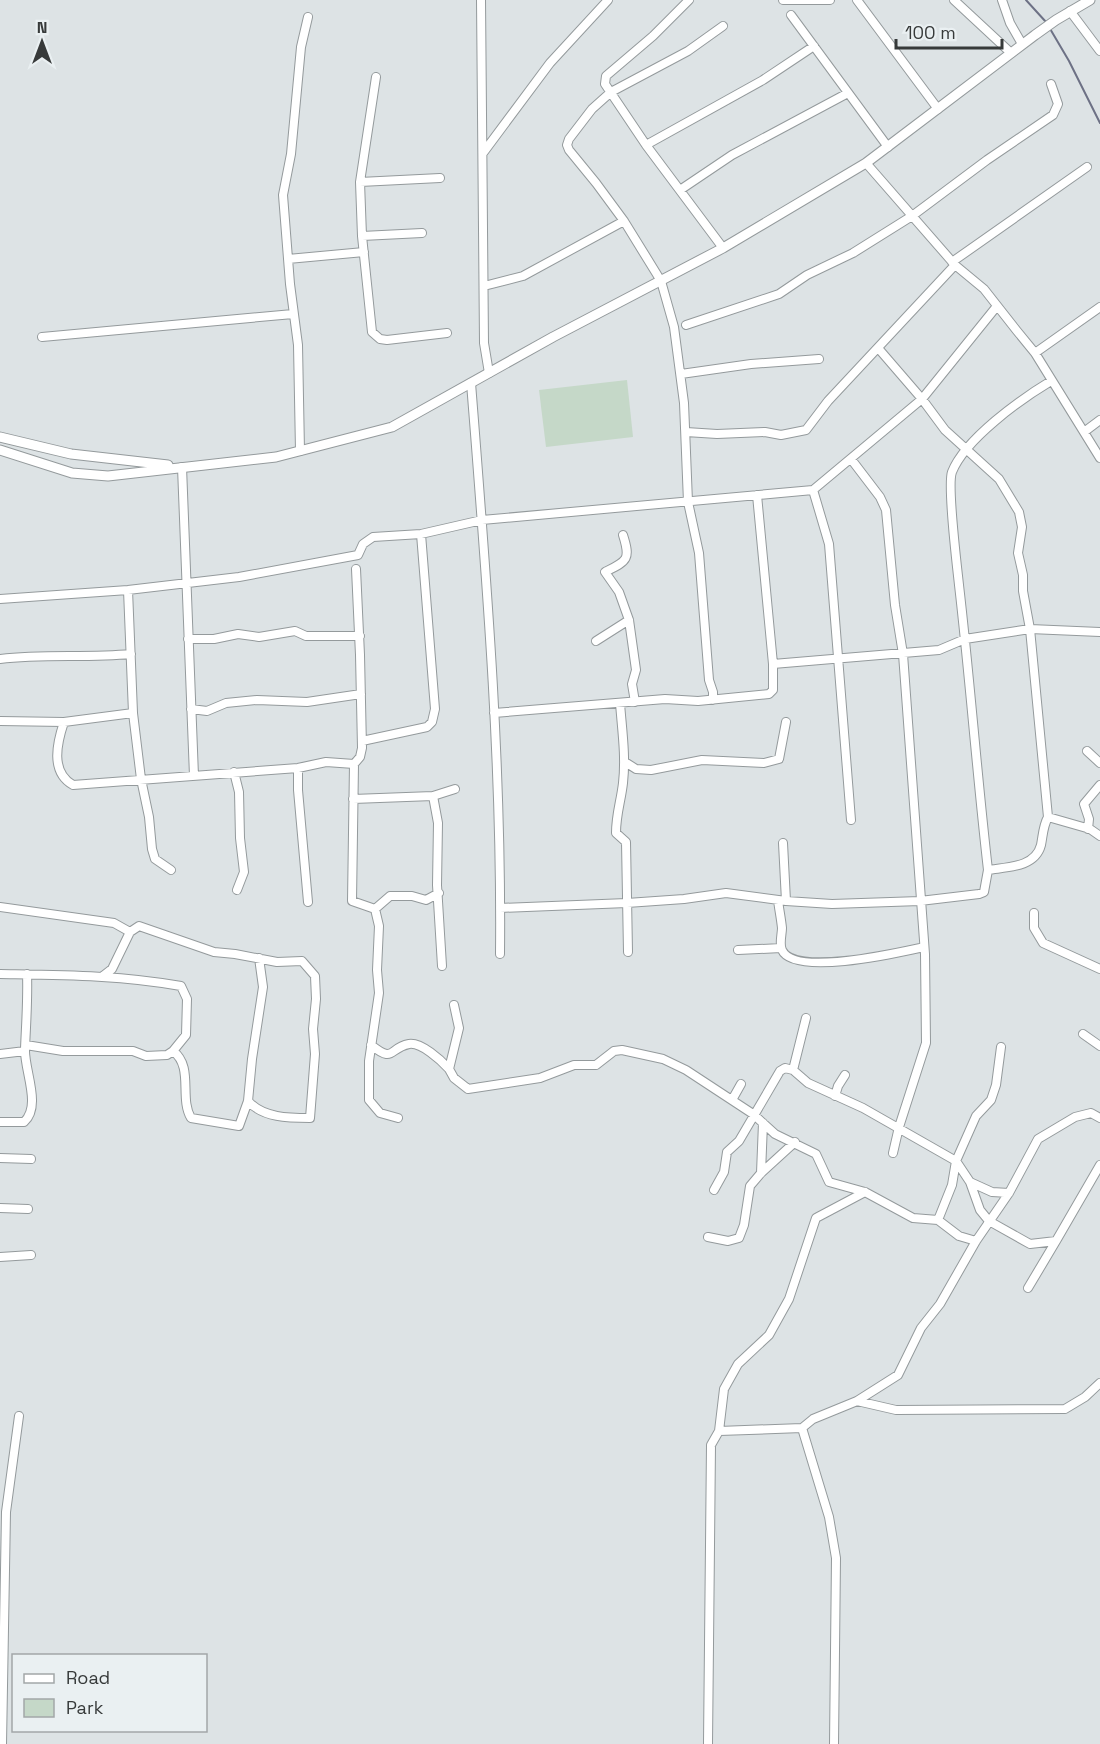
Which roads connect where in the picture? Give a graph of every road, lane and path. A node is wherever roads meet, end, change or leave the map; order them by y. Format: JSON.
{"nodes":[{"id":1,"x":481,"y":0,"type":"edge"},
{"id":2,"x":608,"y":0,"type":"edge"},
{"id":3,"x":689,"y":0,"type":"edge"},
{"id":4,"x":783,"y":0,"type":"edge"},
{"id":5,"x":830,"y":0,"type":"edge"},
{"id":6,"x":857,"y":0,"type":"edge"},
{"id":7,"x":954,"y":0,"type":"edge"},
{"id":8,"x":1002,"y":0,"type":"edge"},
{"id":9,"x":1090,"y":0,"type":"edge"},
{"id":10,"x":1070,"y":11,"type":"junction"},
{"id":11,"x":791,"y":15,"type":"dead end"},
{"id":12,"x":308,"y":17,"type":"dead end"},
{"id":13,"x":723,"y":26,"type":"dead end"},
{"id":14,"x":1022,"y":44,"type":"junction"},
{"id":15,"x":814,"y":46,"type":"junction"},
{"id":16,"x":1100,"y":51,"type":"edge"},
{"id":17,"x":1011,"y":53,"type":"junction"},
{"id":18,"x":376,"y":77,"type":"dead end"},
{"id":19,"x":1051,"y":84,"type":"dead end"},
{"id":20,"x":611,"y":92,"type":"junction"},
{"id":21,"x":848,"y":93,"type":"junction"},
{"id":22,"x":938,"y":109,"type":"junction"},
{"id":23,"x":646,"y":145,"type":"junction"},
{"id":24,"x":888,"y":147,"type":"junction"},
{"id":25,"x":483,"y":153,"type":"junction"},
{"id":26,"x":866,"y":162,"type":"junction"},
{"id":27,"x":1087,"y":167,"type":"dead end"},
{"id":28,"x":440,"y":178,"type":"dead end"},
{"id":29,"x":360,"y":182,"type":"junction"},
{"id":30,"x":680,"y":190,"type":"junction"},
{"id":31,"x":912,"y":216,"type":"junction"},
{"id":32,"x":624,"y":221,"type":"junction"},
{"id":33,"x":422,"y":233,"type":"dead end"},
{"id":34,"x":363,"y":236,"type":"junction"},
{"id":35,"x":723,"y":248,"type":"junction"},
{"id":36,"x":364,"y":252,"type":"junction"},
{"id":37,"x":288,"y":259,"type":"junction"},
{"id":38,"x":953,"y":264,"type":"junction"},
{"id":39,"x":661,"y":281,"type":"junction"},
{"id":40,"x":484,"y":286,"type":"junction"},
{"id":41,"x":997,"y":306,"type":"junction"},
{"id":42,"x":1100,"y":307,"type":"edge"},
{"id":43,"x":293,"y":314,"type":"junction"},
{"id":44,"x":686,"y":325,"type":"dead end"},
{"id":45,"x":447,"y":333,"type":"dead end"},
{"id":46,"x":42,"y":337,"type":"dead end"},
{"id":47,"x":878,"y":348,"type":"junction"},
{"id":48,"x":1035,"y":353,"type":"junction"},
{"id":49,"x":819,"y":359,"type":"dead end"},
{"id":50,"x":489,"y":373,"type":"junction"},
{"id":51,"x":681,"y":374,"type":"junction"},
{"id":52,"x":1051,"y":381,"type":"junction"},
{"id":53,"x":471,"y":383,"type":"junction"},
{"id":54,"x":922,"y":399,"type":"junction"},
{"id":55,"x":1100,"y":420,"type":"edge"},
{"id":56,"x":686,"y":432,"type":"junction"},
{"id":57,"x":1083,"y":432,"type":"junction"},
{"id":58,"x":0,"y":437,"type":"edge"},
{"id":59,"x":0,"y":450,"type":"edge"},
{"id":60,"x":965,"y":450,"type":"junction"},
{"id":61,"x":300,"y":451,"type":"junction"},
{"id":62,"x":71,"y":454,"type":"junction"},
{"id":63,"x":1100,"y":458,"type":"edge"},
{"id":64,"x":851,"y":459,"type":"junction"},
{"id":65,"x":182,"y":467,"type":"junction"},
{"id":66,"x":72,"y":473,"type":"junction"},
{"id":67,"x":813,"y":490,"type":"junction"},
{"id":68,"x":758,"y":495,"type":"junction"},
{"id":69,"x":688,"y":502,"type":"junction"},
{"id":70,"x":482,"y":520,"type":"junction"},
{"id":71,"x":421,"y":534,"type":"junction"},
{"id":72,"x":623,"y":535,"type":"dead end"},
{"id":73,"x":356,"y":569,"type":"dead end"},
{"id":74,"x":186,"y":582,"type":"junction"},
{"id":75,"x":128,"y":590,"type":"junction"},
{"id":76,"x":0,"y":599,"type":"edge"},
{"id":77,"x":629,"y":620,"type":"junction"},
{"id":78,"x":1030,"y":629,"type":"junction"},
{"id":79,"x":1100,"y":632,"type":"edge"},
{"id":80,"x":360,"y":636,"type":"junction"},
{"id":81,"x":188,"y":639,"type":"junction"},
{"id":82,"x":965,"y":639,"type":"junction"},
{"id":83,"x":596,"y":641,"type":"dead end"},
{"id":84,"x":131,"y":654,"type":"junction"},
{"id":85,"x":903,"y":654,"type":"junction"},
{"id":86,"x":836,"y":658,"type":"junction"},
{"id":87,"x":0,"y":659,"type":"edge"},
{"id":88,"x":773,"y":664,"type":"junction"},
{"id":89,"x":361,"y":694,"type":"junction"},
{"id":90,"x":713,"y":700,"type":"junction"},
{"id":91,"x":635,"y":702,"type":"junction"},
{"id":92,"x":620,"y":703,"type":"junction"},
{"id":93,"x":191,"y":709,"type":"junction"},
{"id":94,"x":133,"y":712,"type":"junction"},
{"id":95,"x":494,"y":713,"type":"junction"},
{"id":96,"x":0,"y":721,"type":"edge"},
{"id":97,"x":64,"y":722,"type":"junction"},
{"id":98,"x":786,"y":722,"type":"dead end"},
{"id":99,"x":362,"y":741,"type":"junction"},
{"id":100,"x":1087,"y":751,"type":"dead end"},
{"id":101,"x":624,"y":762,"type":"junction"},
{"id":102,"x":1100,"y":763,"type":"edge"},
{"id":103,"x":354,"y":764,"type":"junction"},
{"id":104,"x":298,"y":768,"type":"junction"},
{"id":105,"x":234,"y":772,"type":"junction"},
{"id":106,"x":194,"y":776,"type":"junction"},
{"id":107,"x":141,"y":778,"type":"junction"},
{"id":108,"x":1100,"y":785,"type":"edge"},
{"id":109,"x":455,"y":789,"type":"dead end"},
{"id":110,"x":433,"y":796,"type":"junction"},
{"id":111,"x":353,"y":799,"type":"junction"},
{"id":112,"x":1048,"y":817,"type":"junction"},
{"id":113,"x":851,"y":820,"type":"dead end"},
{"id":114,"x":1088,"y":829,"type":"junction"},
{"id":115,"x":1100,"y":836,"type":"edge"},
{"id":116,"x":783,"y":843,"type":"dead end"},
{"id":117,"x":171,"y":870,"type":"dead end"},
{"id":118,"x":988,"y":870,"type":"junction"},
{"id":119,"x":237,"y":890,"type":"dead end"},
{"id":120,"x":438,"y":893,"type":"junction"},
{"id":121,"x":782,"y":901,"type":"junction"},
{"id":122,"x":921,"y":901,"type":"junction"},
{"id":123,"x":309,"y":902,"type":"dead end"},
{"id":124,"x":627,"y":903,"type":"junction"},
{"id":125,"x":0,"y":907,"type":"edge"},
{"id":126,"x":500,"y":908,"type":"junction"},
{"id":127,"x":375,"y":909,"type":"junction"},
{"id":128,"x":1034,"y":913,"type":"dead end"},
{"id":129,"x":130,"y":932,"type":"junction"},
{"id":130,"x":924,"y":947,"type":"junction"},
{"id":131,"x":781,"y":948,"type":"junction"},
{"id":132,"x":738,"y":950,"type":"dead end"},
{"id":133,"x":628,"y":952,"type":"dead end"},
{"id":134,"x":500,"y":954,"type":"dead end"},
{"id":135,"x":259,"y":958,"type":"junction"},
{"id":136,"x":442,"y":966,"type":"dead end"},
{"id":137,"x":1100,"y":969,"type":"edge"},
{"id":138,"x":0,"y":974,"type":"edge"},
{"id":139,"x":27,"y":974,"type":"junction"},
{"id":140,"x":103,"y":976,"type":"junction"},
{"id":141,"x":454,"y":1005,"type":"dead end"},
{"id":142,"x":806,"y":1018,"type":"dead end"},
{"id":143,"x":1083,"y":1034,"type":"dead end"},
{"id":144,"x":371,"y":1045,"type":"junction"},
{"id":145,"x":1100,"y":1046,"type":"edge"},
{"id":146,"x":1001,"y":1047,"type":"dead end"},
{"id":147,"x":25,"y":1048,"type":"junction"},
{"id":148,"x":173,"y":1052,"type":"junction"},
{"id":149,"x":0,"y":1054,"type":"edge"},
{"id":150,"x":449,"y":1069,"type":"junction"},
{"id":151,"x":793,"y":1070,"type":"junction"},
{"id":152,"x":845,"y":1075,"type":"dead end"},
{"id":153,"x":741,"y":1084,"type":"dead end"},
{"id":154,"x":835,"y":1096,"type":"junction"},
{"id":155,"x":732,"y":1100,"type":"junction"},
{"id":156,"x":248,"y":1101,"type":"junction"},
{"id":157,"x":753,"y":1114,"type":"junction"},
{"id":158,"x":398,"y":1118,"type":"dead end"},
{"id":159,"x":1100,"y":1118,"type":"edge"},
{"id":160,"x":0,"y":1122,"type":"edge"},
{"id":161,"x":763,"y":1123,"type":"junction"},
{"id":162,"x":899,"y":1128,"type":"junction"},
{"id":163,"x":795,"y":1142,"type":"junction"},
{"id":164,"x":893,"y":1153,"type":"dead end"},
{"id":165,"x":0,"y":1158,"type":"edge"},
{"id":166,"x":31,"y":1159,"type":"dead end"},
{"id":167,"x":956,"y":1161,"type":"junction"},
{"id":168,"x":1100,"y":1165,"type":"edge"},
{"id":169,"x":761,"y":1173,"type":"junction"},
{"id":170,"x":970,"y":1182,"type":"junction"},
{"id":171,"x":714,"y":1190,"type":"dead end"},
{"id":172,"x":865,"y":1192,"type":"junction"},
{"id":173,"x":1009,"y":1193,"type":"junction"},
{"id":174,"x":0,"y":1208,"type":"edge"},
{"id":175,"x":28,"y":1209,"type":"dead end"},
{"id":176,"x":938,"y":1220,"type":"junction"},
{"id":177,"x":989,"y":1221,"type":"junction"},
{"id":178,"x":708,"y":1237,"type":"dead end"},
{"id":179,"x":1056,"y":1240,"type":"junction"},
{"id":180,"x":976,"y":1241,"type":"junction"},
{"id":181,"x":31,"y":1255,"type":"dead end"},
{"id":182,"x":0,"y":1257,"type":"edge"},
{"id":183,"x":1028,"y":1288,"type":"dead end"},
{"id":184,"x":1100,"y":1383,"type":"edge"},
{"id":185,"x":857,"y":1401,"type":"junction"},
{"id":186,"x":20,"y":1416,"type":"dead end"},
{"id":187,"x":802,"y":1428,"type":"junction"},
{"id":188,"x":719,"y":1431,"type":"junction"},
{"id":189,"x":3,"y":1537,"type":"edge"},
{"id":190,"x":2,"y":1744,"type":"edge"},
{"id":191,"x":708,"y":1744,"type":"edge"},
{"id":192,"x":834,"y":1744,"type":"edge"}],
"edges":[{"from":1,"to":25,"type":"street"},
{"from":2,"to":25,"type":"street"},
{"from":3,"to":20,"type":"street"},
{"from":4,"to":5,"type":"street"},
{"from":6,"to":22,"type":"street"},
{"from":7,"to":17,"type":"street"},
{"from":8,"to":14,"type":"street"},
{"from":9,"to":10,"type":"street"},
{"from":10,"to":14,"type":"street"},
{"from":10,"to":16,"type":"street"},
{"from":11,"to":15,"type":"street"},
{"from":12,"to":37,"type":"street"},
{"from":13,"to":20,"type":"street"},
{"from":14,"to":17,"type":"street"},
{"from":15,"to":21,"type":"street"},
{"from":15,"to":23,"type":"street"},
{"from":17,"to":22,"type":"street"},
{"from":18,"to":29,"type":"street"},
{"from":19,"to":31,"type":"street"},
{"from":20,"to":23,"type":"street"},
{"from":20,"to":32,"type":"street"},
{"from":21,"to":24,"type":"street"},
{"from":21,"to":30,"type":"street"},
{"from":22,"to":24,"type":"street"},
{"from":23,"to":30,"type":"street"},
{"from":24,"to":26,"type":"street"},
{"from":25,"to":40,"type":"street"},
{"from":26,"to":31,"type":"street"},
{"from":26,"to":35,"type":"street"},
{"from":27,"to":38,"type":"street"},
{"from":28,"to":29,"type":"street"},
{"from":29,"to":34,"type":"street"},
{"from":30,"to":35,"type":"street"},
{"from":31,"to":38,"type":"street"},
{"from":31,"to":44,"type":"street"},
{"from":32,"to":39,"type":"street"},
{"from":32,"to":40,"type":"street"},
{"from":33,"to":34,"type":"street"},
{"from":34,"to":36,"type":"street"},
{"from":35,"to":39,"type":"street"},
{"from":36,"to":37,"type":"street"},
{"from":36,"to":45,"type":"street"},
{"from":37,"to":43,"type":"street"},
{"from":38,"to":41,"type":"street"},
{"from":38,"to":47,"type":"street"},
{"from":39,"to":50,"type":"street"},
{"from":39,"to":51,"type":"street"},
{"from":40,"to":50,"type":"street"},
{"from":41,"to":48,"type":"street"},
{"from":41,"to":54,"type":"street"},
{"from":42,"to":48,"type":"street"},
{"from":43,"to":46,"type":"street"},
{"from":43,"to":61,"type":"street"},
{"from":47,"to":54,"type":"street"},
{"from":47,"to":56,"type":"street"},
{"from":48,"to":52,"type":"street"},
{"from":49,"to":51,"type":"street"},
{"from":50,"to":53,"type":"street"},
{"from":51,"to":56,"type":"street"},
{"from":52,"to":57,"type":"street"},
{"from":52,"to":60,"type":"street"},
{"from":53,"to":61,"type":"street"},
{"from":53,"to":70,"type":"street"},
{"from":54,"to":60,"type":"street"},
{"from":54,"to":64,"type":"street"},
{"from":55,"to":57,"type":"street"},
{"from":56,"to":69,"type":"street"},
{"from":57,"to":63,"type":"street"},
{"from":58,"to":62,"type":"street"},
{"from":59,"to":66,"type":"street"},
{"from":60,"to":78,"type":"street"},
{"from":60,"to":82,"type":"street"},
{"from":61,"to":65,"type":"street"},
{"from":62,"to":65,"type":"street"},
{"from":62,"to":66,"type":"street"},
{"from":64,"to":67,"type":"street"},
{"from":64,"to":85,"type":"street"},
{"from":65,"to":66,"type":"street"},
{"from":65,"to":74,"type":"street"},
{"from":67,"to":68,"type":"street"},
{"from":67,"to":86,"type":"street"},
{"from":68,"to":69,"type":"street"},
{"from":68,"to":88,"type":"street"},
{"from":69,"to":70,"type":"street"},
{"from":69,"to":90,"type":"street"},
{"from":70,"to":71,"type":"street"},
{"from":70,"to":95,"type":"street"},
{"from":71,"to":74,"type":"street"},
{"from":71,"to":99,"type":"street"},
{"from":72,"to":77,"type":"street"},
{"from":73,"to":80,"type":"street"},
{"from":74,"to":75,"type":"street"},
{"from":74,"to":81,"type":"street"},
{"from":75,"to":76,"type":"street"},
{"from":75,"to":84,"type":"street"},
{"from":77,"to":83,"type":"street"},
{"from":77,"to":91,"type":"street"},
{"from":78,"to":79,"type":"street"},
{"from":78,"to":82,"type":"street"},
{"from":78,"to":112,"type":"street"},
{"from":80,"to":81,"type":"street"},
{"from":80,"to":89,"type":"street"},
{"from":81,"to":93,"type":"street"},
{"from":82,"to":85,"type":"street"},
{"from":82,"to":118,"type":"street"},
{"from":84,"to":87,"type":"street"},
{"from":84,"to":94,"type":"street"},
{"from":85,"to":86,"type":"street"},
{"from":85,"to":122,"type":"street"},
{"from":86,"to":88,"type":"street"},
{"from":86,"to":113,"type":"street"},
{"from":88,"to":90,"type":"street"},
{"from":89,"to":93,"type":"street"},
{"from":89,"to":99,"type":"street"},
{"from":90,"to":91,"type":"street"},
{"from":91,"to":92,"type":"street"},
{"from":92,"to":95,"type":"street"},
{"from":92,"to":101,"type":"street"},
{"from":93,"to":106,"type":"street"},
{"from":94,"to":97,"type":"street"},
{"from":94,"to":107,"type":"street"},
{"from":95,"to":126,"type":"street"},
{"from":96,"to":97,"type":"street"},
{"from":97,"to":107,"type":"street"},
{"from":98,"to":101,"type":"street"},
{"from":99,"to":103,"type":"street"},
{"from":100,"to":102,"type":"street"},
{"from":101,"to":124,"type":"street"},
{"from":103,"to":104,"type":"street"},
{"from":103,"to":111,"type":"street"},
{"from":104,"to":105,"type":"street"},
{"from":104,"to":123,"type":"street"},
{"from":105,"to":106,"type":"street"},
{"from":105,"to":119,"type":"street"},
{"from":106,"to":107,"type":"street"},
{"from":107,"to":117,"type":"street"},
{"from":108,"to":114,"type":"street"},
{"from":109,"to":110,"type":"street"},
{"from":110,"to":111,"type":"street"},
{"from":110,"to":120,"type":"street"},
{"from":111,"to":127,"type":"street"},
{"from":112,"to":114,"type":"street"},
{"from":112,"to":118,"type":"street"},
{"from":114,"to":115,"type":"street"},
{"from":116,"to":121,"type":"street"},
{"from":118,"to":122,"type":"street"},
{"from":120,"to":127,"type":"street"},
{"from":120,"to":136,"type":"street"},
{"from":121,"to":122,"type":"street"},
{"from":121,"to":124,"type":"street"},
{"from":121,"to":131,"type":"street"},
{"from":122,"to":130,"type":"street"},
{"from":124,"to":126,"type":"street"},
{"from":124,"to":133,"type":"street"},
{"from":125,"to":129,"type":"street"},
{"from":126,"to":134,"type":"street"},
{"from":127,"to":144,"type":"street"},
{"from":128,"to":137,"type":"street"},
{"from":129,"to":135,"type":"street"},
{"from":129,"to":140,"type":"street"},
{"from":130,"to":131,"type":"street"},
{"from":130,"to":162,"type":"street"},
{"from":131,"to":132,"type":"street"},
{"from":135,"to":156,"type":"street"},
{"from":135,"to":156,"type":"street"},
{"from":138,"to":139,"type":"street"},
{"from":139,"to":140,"type":"street"},
{"from":139,"to":147,"type":"street"},
{"from":140,"to":148,"type":"street"},
{"from":141,"to":150,"type":"street"},
{"from":142,"to":151,"type":"street"},
{"from":143,"to":145,"type":"street"},
{"from":144,"to":150,"type":"street"},
{"from":144,"to":158,"type":"street"},
{"from":146,"to":167,"type":"street"},
{"from":147,"to":148,"type":"street"},
{"from":147,"to":149,"type":"street"},
{"from":147,"to":160,"type":"street"},
{"from":148,"to":156,"type":"street"},
{"from":150,"to":155,"type":"street"},
{"from":151,"to":154,"type":"street"},
{"from":151,"to":157,"type":"street"},
{"from":152,"to":154,"type":"street"},
{"from":153,"to":155,"type":"street"},
{"from":154,"to":162,"type":"street"},
{"from":155,"to":157,"type":"street"},
{"from":157,"to":161,"type":"street"},
{"from":157,"to":171,"type":"street"},
{"from":159,"to":173,"type":"street"},
{"from":161,"to":163,"type":"street"},
{"from":161,"to":169,"type":"street"},
{"from":162,"to":164,"type":"street"},
{"from":162,"to":167,"type":"street"},
{"from":163,"to":169,"type":"street"},
{"from":163,"to":172,"type":"street"},
{"from":165,"to":166,"type":"street"},
{"from":167,"to":170,"type":"street"},
{"from":167,"to":176,"type":"street"},
{"from":168,"to":179,"type":"street"},
{"from":169,"to":178,"type":"street"},
{"from":170,"to":173,"type":"street"},
{"from":170,"to":177,"type":"street"},
{"from":172,"to":176,"type":"street"},
{"from":172,"to":188,"type":"street"},
{"from":173,"to":177,"type":"street"},
{"from":174,"to":175,"type":"street"},
{"from":176,"to":180,"type":"street"},
{"from":177,"to":179,"type":"street"},
{"from":177,"to":180,"type":"street"},
{"from":179,"to":183,"type":"street"},
{"from":180,"to":185,"type":"street"},
{"from":181,"to":182,"type":"street"},
{"from":184,"to":185,"type":"street"},
{"from":185,"to":187,"type":"street"},
{"from":186,"to":189,"type":"street"},
{"from":187,"to":188,"type":"street"},
{"from":187,"to":192,"type":"street"},
{"from":188,"to":191,"type":"street"},
{"from":189,"to":190,"type":"street"}]}
